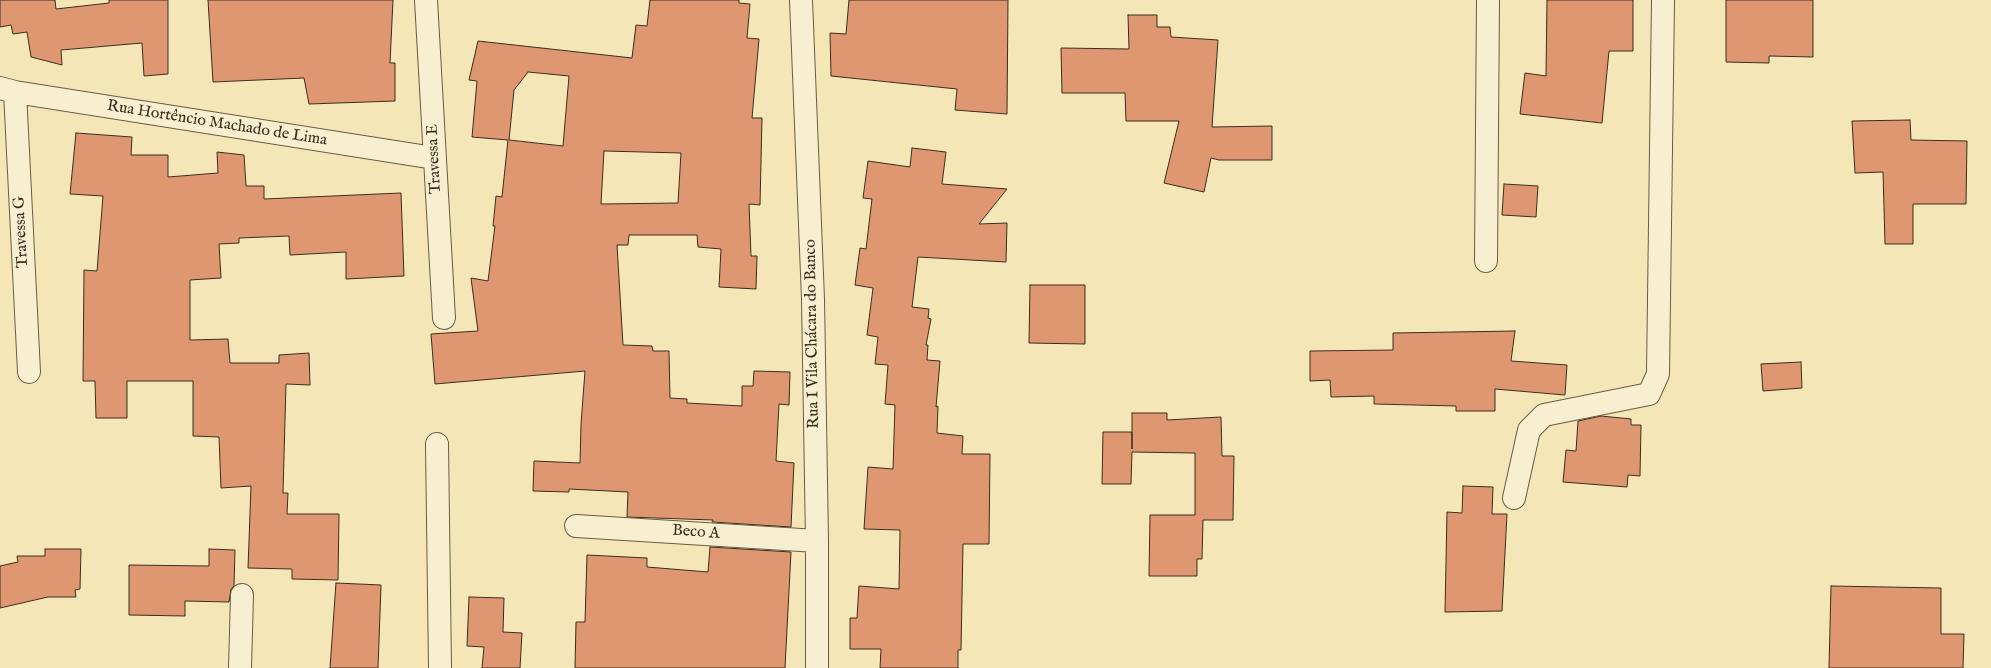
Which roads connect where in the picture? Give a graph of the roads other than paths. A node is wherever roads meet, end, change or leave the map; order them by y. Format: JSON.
{"nodes":[{"id":1,"x":426,"y":0,"type":"edge"},
{"id":2,"x":801,"y":0,"type":"edge"},
{"id":3,"x":1488,"y":0,"type":"edge"},
{"id":4,"x":1664,"y":0,"type":"edge"},
{"id":5,"x":7,"y":90,"type":"edge"},
{"id":6,"x":434,"y":158,"type":"junction"},
{"id":7,"x":1486,"y":261,"type":"dead end"},
{"id":8,"x":444,"y":318,"type":"dead end"},
{"id":9,"x":29,"y":372,"type":"dead end"},
{"id":10,"x":437,"y":444,"type":"dead end"},
{"id":11,"x":1514,"y":498,"type":"dead end"},
{"id":12,"x":576,"y":526,"type":"dead end"},
{"id":13,"x":817,"y":541,"type":"junction"},
{"id":14,"x":242,"y":595,"type":"dead end"},
{"id":15,"x":240,"y":668,"type":"edge"},
{"id":16,"x":440,"y":668,"type":"edge"},
{"id":17,"x":816,"y":668,"type":"edge"}],
"edges":[{"from":1,"to":6,"type":"street","name":"Travessa E"},
{"from":2,"to":13,"type":"street","name":"Rua I Vila Chácara do Banco"},
{"from":3,"to":7,"type":"street"},
{"from":4,"to":11,"type":"street"},
{"from":5,"to":6,"type":"street","name":"Rua Hortêncio Machado de Lima"},
{"from":5,"to":9,"type":"street","name":"Travessa G"},
{"from":6,"to":8,"type":"street","name":"Travessa E"},
{"from":10,"to":16,"type":"street"},
{"from":12,"to":13,"type":"street","name":"Beco A"},
{"from":13,"to":17,"type":"street","name":"Rua I Vila Chácara do Banco"},
{"from":14,"to":15,"type":"street"}]}
